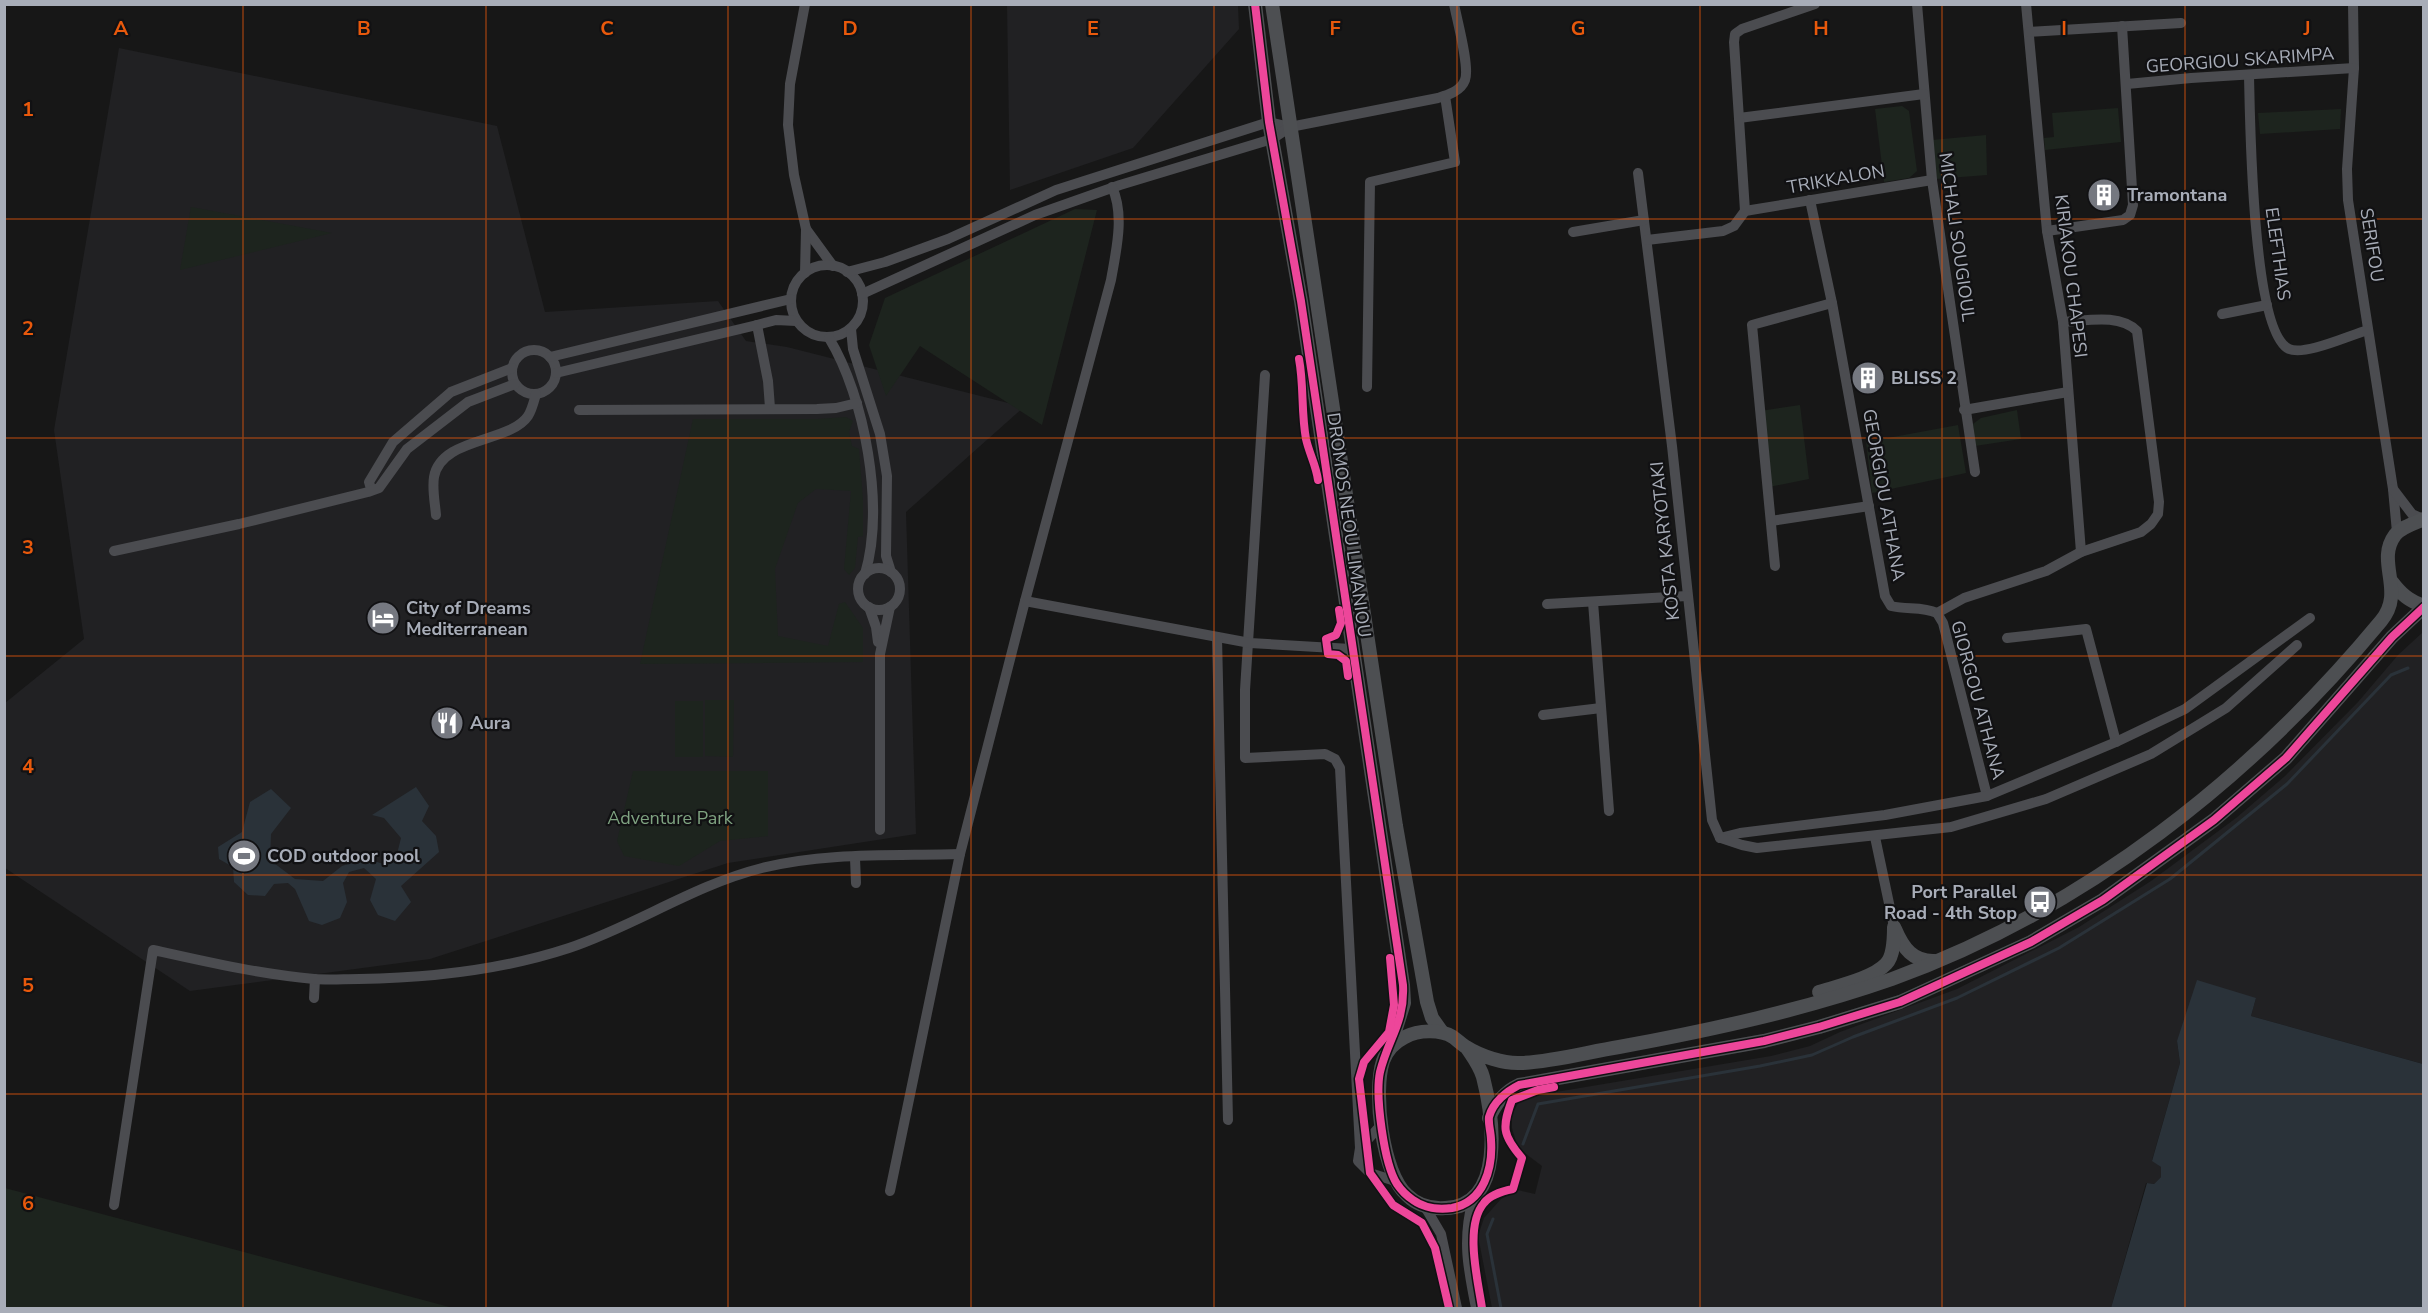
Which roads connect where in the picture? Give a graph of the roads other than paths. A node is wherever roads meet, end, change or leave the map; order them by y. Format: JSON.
{"nodes":[{"id":1,"x":805,"y":4,"type":"edge"},
{"id":2,"x":1255,"y":4,"type":"edge"},
{"id":3,"x":1272,"y":4,"type":"edge"},
{"id":4,"x":1454,"y":4,"type":"edge"},
{"id":5,"x":1815,"y":4,"type":"edge"},
{"id":6,"x":1917,"y":4,"type":"edge"},
{"id":7,"x":2026,"y":4,"type":"edge"},
{"id":8,"x":2353,"y":4,"type":"edge"},
{"id":9,"x":2181,"y":23,"type":"dead end"},
{"id":10,"x":2122,"y":26,"type":"junction"},
{"id":11,"x":2029,"y":32,"type":"junction"},
{"id":12,"x":2354,"y":68,"type":"junction"},
{"id":13,"x":2249,"y":75,"type":"junction"},
{"id":14,"x":2127,"y":84,"type":"junction"},
{"id":15,"x":1924,"y":94,"type":"junction"},
{"id":16,"x":1445,"y":96,"type":"junction"},
{"id":17,"x":1739,"y":118,"type":"junction"},
{"id":18,"x":1269,"y":122,"type":"junction"},
{"id":19,"x":1290,"y":127,"type":"junction"},
{"id":20,"x":1272,"y":139,"type":"junction"},
{"id":21,"x":1638,"y":173,"type":"dead end"},
{"id":22,"x":1932,"y":180,"type":"junction"},
{"id":23,"x":1112,"y":188,"type":"junction"},
{"id":24,"x":1810,"y":200,"type":"junction"},
{"id":25,"x":1745,"y":211,"type":"junction"},
{"id":26,"x":1644,"y":220,"type":"junction"},
{"id":27,"x":806,"y":229,"type":"junction"},
{"id":28,"x":2046,"y":231,"type":"junction"},
{"id":29,"x":1573,"y":232,"type":"dead end"},
{"id":30,"x":1647,"y":240,"type":"junction"},
{"id":31,"x":833,"y":266,"type":"junction"},
{"id":32,"x":847,"y":272,"type":"junction"},
{"id":33,"x":805,"y":273,"type":"junction"},
{"id":34,"x":862,"y":294,"type":"junction"},
{"id":35,"x":791,"y":299,"type":"junction"},
{"id":36,"x":1832,"y":303,"type":"junction"},
{"id":37,"x":2267,"y":305,"type":"junction"},
{"id":38,"x":2222,"y":314,"type":"dead end"},
{"id":39,"x":796,"y":321,"type":"junction"},
{"id":40,"x":2063,"y":322,"type":"junction"},
{"id":41,"x":757,"y":325,"type":"junction"},
{"id":42,"x":851,"y":329,"type":"junction"},
{"id":43,"x":2368,"y":330,"type":"junction"},
{"id":44,"x":829,"y":338,"type":"junction"},
{"id":45,"x":550,"y":357,"type":"junction"},
{"id":46,"x":512,"y":368,"type":"junction"},
{"id":47,"x":556,"y":373,"type":"junction"},
{"id":48,"x":1265,"y":375,"type":"dead end"},
{"id":49,"x":515,"y":384,"type":"junction"},
{"id":50,"x":1367,"y":387,"type":"dead end"},
{"id":51,"x":2068,"y":392,"type":"junction"},
{"id":52,"x":536,"y":394,"type":"junction"},
{"id":53,"x":857,"y":403,"type":"junction"},
{"id":54,"x":770,"y":408,"type":"junction"},
{"id":55,"x":579,"y":410,"type":"dead end"},
{"id":56,"x":1964,"y":410,"type":"junction"},
{"id":57,"x":1975,"y":472,"type":"dead end"},
{"id":58,"x":371,"y":489,"type":"junction"},
{"id":59,"x":2392,"y":489,"type":"junction"},
{"id":60,"x":1869,"y":506,"type":"junction"},
{"id":61,"x":436,"y":515,"type":"dead end"},
{"id":62,"x":2423,"y":519,"type":"edge"},
{"id":63,"x":1771,"y":520,"type":"junction"},
{"id":64,"x":2397,"y":532,"type":"junction"},
{"id":65,"x":114,"y":551,"type":"dead end"},
{"id":66,"x":2080,"y":552,"type":"junction"},
{"id":67,"x":1775,"y":566,"type":"dead end"},
{"id":68,"x":891,"y":572,"type":"junction"},
{"id":69,"x":865,"y":574,"type":"junction"},
{"id":70,"x":2392,"y":582,"type":"junction"},
{"id":71,"x":1687,"y":596,"type":"junction"},
{"id":72,"x":1025,"y":601,"type":"junction"},
{"id":73,"x":1593,"y":602,"type":"junction"},
{"id":74,"x":1546,"y":604,"type":"dead end"},
{"id":75,"x":2424,"y":606,"type":"edge"},
{"id":76,"x":869,"y":607,"type":"junction"},
{"id":77,"x":890,"y":607,"type":"junction"},
{"id":78,"x":1937,"y":613,"type":"junction"},
{"id":79,"x":2310,"y":618,"type":"dead end"},
{"id":80,"x":1217,"y":637,"type":"junction"},
{"id":81,"x":2007,"y":638,"type":"dead end"},
{"id":82,"x":1250,"y":643,"type":"junction"},
{"id":83,"x":2297,"y":645,"type":"dead end"},
{"id":84,"x":1352,"y":649,"type":"junction"},
{"id":85,"x":880,"y":654,"type":"junction"},
{"id":86,"x":1601,"y":708,"type":"junction"},
{"id":87,"x":2185,"y":709,"type":"junction"},
{"id":88,"x":1543,"y":715,"type":"dead end"},
{"id":89,"x":2196,"y":726,"type":"junction"},
{"id":90,"x":2116,"y":742,"type":"junction"},
{"id":91,"x":1987,"y":796,"type":"junction"},
{"id":92,"x":1609,"y":811,"type":"dead end"},
{"id":93,"x":880,"y":830,"type":"dead end"},
{"id":94,"x":1875,"y":837,"type":"junction"},
{"id":95,"x":1720,"y":838,"type":"junction"},
{"id":96,"x":960,"y":854,"type":"junction"},
{"id":97,"x":855,"y":858,"type":"junction"},
{"id":98,"x":856,"y":883,"type":"dead end"},
{"id":99,"x":1894,"y":927,"type":"junction"},
{"id":100,"x":1943,"y":960,"type":"junction"},
{"id":101,"x":315,"y":979,"type":"junction"},
{"id":102,"x":314,"y":998,"type":"dead end"},
{"id":103,"x":1744,"y":1023,"type":"junction"},
{"id":104,"x":1442,"y":1032,"type":"junction"},
{"id":105,"x":1467,"y":1048,"type":"junction"},
{"id":106,"x":1389,"y":1049,"type":"junction"},
{"id":107,"x":1489,"y":1118,"type":"junction"},
{"id":108,"x":1228,"y":1120,"type":"dead end"},
{"id":109,"x":1381,"y":1125,"type":"junction"},
{"id":110,"x":1360,"y":1148,"type":"junction"},
{"id":111,"x":1395,"y":1181,"type":"junction"},
{"id":112,"x":890,"y":1191,"type":"dead end"},
{"id":113,"x":1473,"y":1199,"type":"junction"},
{"id":114,"x":114,"y":1205,"type":"dead end"},
{"id":115,"x":1424,"y":1206,"type":"junction"},
{"id":116,"x":1457,"y":1308,"type":"edge"},
{"id":117,"x":1476,"y":1308,"type":"edge"}],
"edges":[{"from":1,"to":27,"type":"street"},
{"from":2,"to":18,"type":"main road","name":"DROMOS NEOU LIMANIOU"},
{"from":3,"to":19,"type":"main road","name":"DROMOS NEOU LIMANIOU"},
{"from":4,"to":16,"type":"street"},
{"from":5,"to":17,"type":"street"},
{"from":6,"to":15,"type":"street","name":"MICHALI SOUGIOUL"},
{"from":7,"to":11,"type":"street","name":"KIRIAKOU CHAPESI"},
{"from":8,"to":12,"type":"street","name":"SERIFOU"},
{"from":9,"to":10,"type":"street"},
{"from":10,"to":11,"type":"street"},
{"from":10,"to":14,"type":"street"},
{"from":11,"to":28,"type":"street","name":"KIRIAKOU CHAPESI"},
{"from":12,"to":13,"type":"street","name":"GEORGIOU SKARIMPA"},
{"from":12,"to":43,"type":"street","name":"SERIFOU"},
{"from":13,"to":14,"type":"street","name":"GEORGIOU SKARIMPA"},
{"from":13,"to":37,"type":"street","name":"ELEFTHIAS"},
{"from":14,"to":28,"type":"street"},
{"from":15,"to":17,"type":"street"},
{"from":15,"to":22,"type":"street","name":"MICHALI SOUGIOUL"},
{"from":16,"to":19,"type":"street"},
{"from":16,"to":50,"type":"street"},
{"from":17,"to":25,"type":"street"},
{"from":18,"to":19,"type":"street"},
{"from":18,"to":20,"type":"main road","name":"DROMOS NEOU LIMANIOU"},
{"from":18,"to":32,"type":"street"},
{"from":19,"to":20,"type":"street"},
{"from":19,"to":104,"type":"main road","name":"DROMOS NEOU LIMANIOU"},
{"from":20,"to":23,"type":"street"},
{"from":20,"to":84,"type":"main road","name":"DROMOS NEOU LIMANIOU"},
{"from":21,"to":26,"type":"street","name":"KOSTA KARYOTAKI"},
{"from":22,"to":24,"type":"street","name":"TRIKKALON"},
{"from":22,"to":56,"type":"street","name":"MICHALI SOUGIOUL"},
{"from":23,"to":34,"type":"street"},
{"from":23,"to":72,"type":"street"},
{"from":24,"to":25,"type":"street","name":"TRIKKALON"},
{"from":24,"to":36,"type":"street","name":"GEORGIOU ATHANA"},
{"from":25,"to":30,"type":"street"},
{"from":26,"to":29,"type":"street"},
{"from":26,"to":30,"type":"street","name":"KOSTA KARYOTAKI"},
{"from":27,"to":31,"type":"street"},
{"from":27,"to":33,"type":"street"},
{"from":28,"to":40,"type":"street","name":"KIRIAKOU CHAPESI"},
{"from":30,"to":71,"type":"street","name":"KOSTA KARYOTAKI"},
{"from":31,"to":32,"type":"street"},
{"from":31,"to":33,"type":"street"},
{"from":32,"to":34,"type":"street"},
{"from":33,"to":35,"type":"street"},
{"from":34,"to":42,"type":"street"},
{"from":35,"to":39,"type":"street"},
{"from":35,"to":45,"type":"street"},
{"from":36,"to":60,"type":"street","name":"GEORGIOU ATHANA"},
{"from":36,"to":63,"type":"street"},
{"from":37,"to":38,"type":"street"},
{"from":37,"to":43,"type":"street","name":"ELEFTHIAS"},
{"from":39,"to":41,"type":"street"},
{"from":39,"to":44,"type":"street"},
{"from":40,"to":51,"type":"street","name":"KIRIAKOU CHAPESI"},
{"from":40,"to":66,"type":"street"},
{"from":41,"to":47,"type":"street"},
{"from":41,"to":54,"type":"street"},
{"from":42,"to":44,"type":"street"},
{"from":42,"to":68,"type":"street"},
{"from":43,"to":59,"type":"street","name":"SERIFOU"},
{"from":44,"to":53,"type":"street"},
{"from":45,"to":46,"type":"street"},
{"from":45,"to":47,"type":"street"},
{"from":46,"to":49,"type":"street"},
{"from":46,"to":58,"type":"street"},
{"from":47,"to":52,"type":"street"},
{"from":48,"to":82,"type":"street"},
{"from":49,"to":52,"type":"street"},
{"from":49,"to":58,"type":"street"},
{"from":51,"to":56,"type":"street"},
{"from":51,"to":66,"type":"street","name":"KIRIAKOU CHAPESI"},
{"from":52,"to":61,"type":"street"},
{"from":53,"to":54,"type":"street"},
{"from":53,"to":69,"type":"street"},
{"from":54,"to":55,"type":"street"},
{"from":56,"to":57,"type":"street","name":"MICHALI SOUGIOUL"},
{"from":58,"to":65,"type":"street"},
{"from":59,"to":62,"type":"street"},
{"from":59,"to":64,"type":"street","name":"SERIFOU"},
{"from":60,"to":63,"type":"street"},
{"from":60,"to":78,"type":"street","name":"GEORGIOU ATHANA"},
{"from":62,"to":64,"type":"main road"},
{"from":63,"to":67,"type":"street"},
{"from":64,"to":70,"type":"main road"},
{"from":66,"to":78,"type":"street"},
{"from":68,"to":69,"type":"street"},
{"from":68,"to":77,"type":"street"},
{"from":69,"to":76,"type":"street"},
{"from":70,"to":75,"type":"main road"},
{"from":70,"to":100,"type":"main road"},
{"from":71,"to":73,"type":"street"},
{"from":71,"to":95,"type":"street","name":"KOSTA KARYOTAKI"},
{"from":72,"to":80,"type":"street"},
{"from":72,"to":96,"type":"street"},
{"from":73,"to":74,"type":"street"},
{"from":73,"to":86,"type":"street"},
{"from":75,"to":107,"type":"main road"},
{"from":76,"to":77,"type":"street"},
{"from":76,"to":85,"type":"street"},
{"from":77,"to":85,"type":"street"},
{"from":78,"to":91,"type":"street","name":"GIORGOU ATHANA"},
{"from":79,"to":87,"type":"street"},
{"from":80,"to":82,"type":"street"},
{"from":80,"to":108,"type":"street"},
{"from":81,"to":90,"type":"street"},
{"from":82,"to":84,"type":"street"},
{"from":82,"to":110,"type":"street"},
{"from":83,"to":89,"type":"street"},
{"from":84,"to":106,"type":"main road","name":"DROMOS NEOU LIMANIOU"},
{"from":85,"to":93,"type":"street"},
{"from":86,"to":88,"type":"street"},
{"from":86,"to":92,"type":"street"},
{"from":87,"to":89,"type":"street"},
{"from":87,"to":90,"type":"street"},
{"from":89,"to":94,"type":"street"},
{"from":90,"to":91,"type":"street"},
{"from":91,"to":95,"type":"street"},
{"from":94,"to":95,"type":"street"},
{"from":94,"to":99,"type":"street"},
{"from":96,"to":97,"type":"street"},
{"from":96,"to":112,"type":"street"},
{"from":97,"to":98,"type":"street"},
{"from":97,"to":101,"type":"street"},
{"from":99,"to":100,"type":"main road"},
{"from":99,"to":103,"type":"main road"},
{"from":100,"to":103,"type":"main road"},
{"from":101,"to":102,"type":"street"},
{"from":101,"to":114,"type":"street"},
{"from":103,"to":105,"type":"main road"},
{"from":104,"to":105,"type":"main road"},
{"from":104,"to":106,"type":"main road"},
{"from":105,"to":107,"type":"main road"},
{"from":106,"to":109,"type":"main road"},
{"from":107,"to":113,"type":"main road"},
{"from":109,"to":110,"type":"street"},
{"from":109,"to":111,"type":"main road"},
{"from":110,"to":111,"type":"street"},
{"from":111,"to":115,"type":"main road"},
{"from":113,"to":115,"type":"main road"},
{"from":113,"to":117,"type":"street"},
{"from":115,"to":116,"type":"street"}]}
